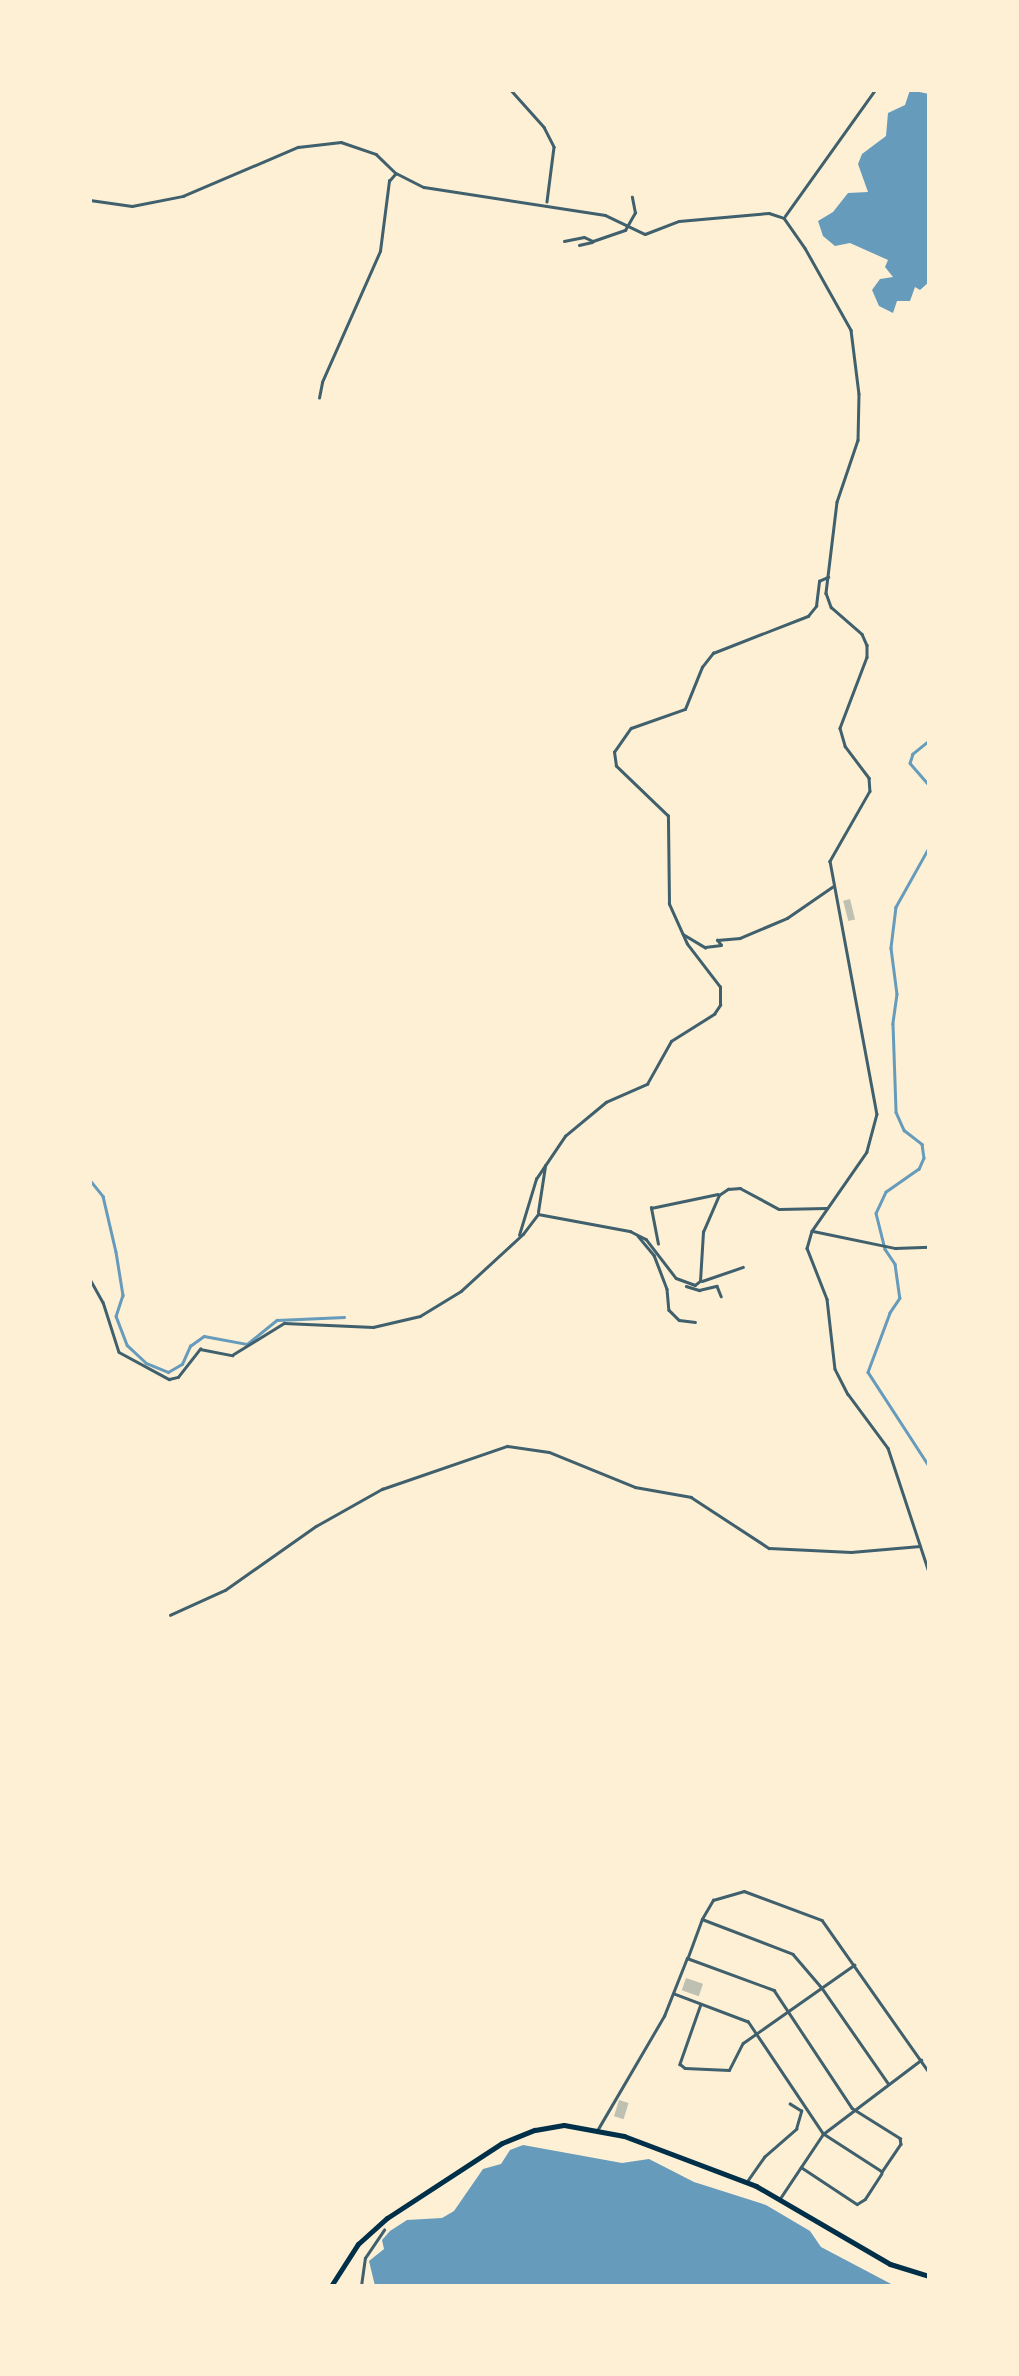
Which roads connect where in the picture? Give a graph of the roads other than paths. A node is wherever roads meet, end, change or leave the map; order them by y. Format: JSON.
{"nodes":[{"id":1,"x":511,"y":90,"type":"edge"},
{"id":2,"x":875,"y":90,"type":"edge"},
{"id":3,"x":396,"y":174,"type":"junction"},
{"id":4,"x":632,"y":196,"type":"dead end"},
{"id":5,"x":90,"y":200,"type":"edge"},
{"id":6,"x":547,"y":204,"type":"junction"},
{"id":7,"x":784,"y":218,"type":"junction"},
{"id":8,"x":628,"y":226,"type":"junction"},
{"id":9,"x":564,"y":241,"type":"dead end"},
{"id":10,"x":593,"y":242,"type":"junction"},
{"id":11,"x":580,"y":245,"type":"dead end"},
{"id":12,"x":319,"y":398,"type":"dead end"},
{"id":13,"x":828,"y":578,"type":"junction"},
{"id":14,"x":834,"y":886,"type":"junction"},
{"id":15,"x":682,"y":934,"type":"junction"},
{"id":16,"x":546,"y":1164,"type":"junction"},
{"id":17,"x":719,"y":1195,"type":"junction"},
{"id":18,"x":828,"y":1208,"type":"junction"},
{"id":19,"x":538,"y":1214,"type":"junction"},
{"id":20,"x":812,"y":1231,"type":"junction"},
{"id":21,"x":637,"y":1234,"type":"junction"},
{"id":22,"x":518,"y":1236,"type":"junction"},
{"id":23,"x":656,"y":1247,"type":"junction"},
{"id":24,"x":929,"y":1247,"type":"edge"},
{"id":25,"x":743,"y":1267,"type":"dead end"},
{"id":26,"x":90,"y":1279,"type":"edge"},
{"id":27,"x":700,"y":1281,"type":"junction"},
{"id":28,"x":684,"y":1283,"type":"junction"},
{"id":29,"x":721,"y":1296,"type":"dead end"},
{"id":30,"x":695,"y":1322,"type":"dead end"},
{"id":31,"x":921,"y":1546,"type":"junction"},
{"id":32,"x":929,"y":1572,"type":"edge"},
{"id":33,"x":170,"y":1615,"type":"dead end"},
{"id":34,"x":702,"y":1919,"type":"junction"},
{"id":35,"x":688,"y":1958,"type":"junction"},
{"id":36,"x":854,"y":1965,"type":"junction"},
{"id":37,"x":822,"y":1988,"type":"junction"},
{"id":38,"x":674,"y":1994,"type":"junction"},
{"id":39,"x":702,"y":2003,"type":"junction"},
{"id":40,"x":788,"y":2011,"type":"junction"},
{"id":41,"x":757,"y":2033,"type":"junction"},
{"id":42,"x":921,"y":2060,"type":"junction"},
{"id":43,"x":929,"y":2072,"type":"edge"},
{"id":44,"x":888,"y":2083,"type":"junction"},
{"id":45,"x":790,"y":2104,"type":"dead end"},
{"id":46,"x":852,"y":2108,"type":"junction"},
{"id":47,"x":598,"y":2129,"type":"junction"},
{"id":48,"x":823,"y":2134,"type":"junction"},
{"id":49,"x":800,"y":2166,"type":"junction"},
{"id":50,"x":882,"y":2172,"type":"junction"},
{"id":51,"x":746,"y":2182,"type":"junction"},
{"id":52,"x":781,"y":2197,"type":"junction"},
{"id":53,"x":384,"y":2230,"type":"dead end"},
{"id":54,"x":929,"y":2276,"type":"edge"},
{"id":55,"x":331,"y":2286,"type":"edge"},
{"id":56,"x":361,"y":2286,"type":"edge"}],
"edges":[{"from":1,"to":6,"type":"street"},
{"from":2,"to":7,"type":"street"},
{"from":3,"to":5,"type":"street"},
{"from":3,"to":6,"type":"street"},
{"from":3,"to":12,"type":"street"},
{"from":4,"to":8,"type":"street"},
{"from":6,"to":8,"type":"street"},
{"from":7,"to":8,"type":"street"},
{"from":7,"to":13,"type":"street"},
{"from":8,"to":10,"type":"street"},
{"from":9,"to":10,"type":"street"},
{"from":10,"to":11,"type":"street"},
{"from":13,"to":14,"type":"street"},
{"from":13,"to":15,"type":"street"},
{"from":14,"to":15,"type":"street"},
{"from":14,"to":18,"type":"street"},
{"from":15,"to":16,"type":"street"},
{"from":16,"to":19,"type":"street"},
{"from":16,"to":22,"type":"street"},
{"from":17,"to":18,"type":"street"},
{"from":17,"to":23,"type":"street"},
{"from":17,"to":27,"type":"street"},
{"from":18,"to":20,"type":"street"},
{"from":19,"to":21,"type":"street"},
{"from":19,"to":22,"type":"street"},
{"from":20,"to":24,"type":"street"},
{"from":20,"to":31,"type":"street"},
{"from":21,"to":23,"type":"street"},
{"from":21,"to":30,"type":"street"},
{"from":22,"to":26,"type":"street"},
{"from":23,"to":28,"type":"street"},
{"from":25,"to":27,"type":"street"},
{"from":27,"to":28,"type":"street"},
{"from":28,"to":29,"type":"street"},
{"from":31,"to":32,"type":"street"},
{"from":31,"to":33,"type":"street"},
{"from":34,"to":35,"type":"street"},
{"from":34,"to":36,"type":"street"},
{"from":34,"to":37,"type":"street"},
{"from":35,"to":38,"type":"street"},
{"from":35,"to":40,"type":"street"},
{"from":36,"to":37,"type":"street"},
{"from":36,"to":42,"type":"street"},
{"from":37,"to":40,"type":"street"},
{"from":37,"to":44,"type":"street"},
{"from":38,"to":39,"type":"street"},
{"from":38,"to":47,"type":"street"},
{"from":39,"to":41,"type":"street"},
{"from":39,"to":41,"type":"street"},
{"from":40,"to":41,"type":"street"},
{"from":40,"to":46,"type":"street"},
{"from":41,"to":48,"type":"street"},
{"from":42,"to":43,"type":"street"},
{"from":42,"to":44,"type":"street"},
{"from":44,"to":46,"type":"street"},
{"from":45,"to":51,"type":"street"},
{"from":46,"to":48,"type":"street"},
{"from":46,"to":50,"type":"street"},
{"from":47,"to":51,"type":"main road"},
{"from":47,"to":55,"type":"main road"},
{"from":48,"to":49,"type":"street"},
{"from":48,"to":50,"type":"street"},
{"from":49,"to":50,"type":"street"},
{"from":49,"to":52,"type":"street"},
{"from":51,"to":52,"type":"main road"},
{"from":52,"to":54,"type":"main road"},
{"from":53,"to":56,"type":"street"}]}
